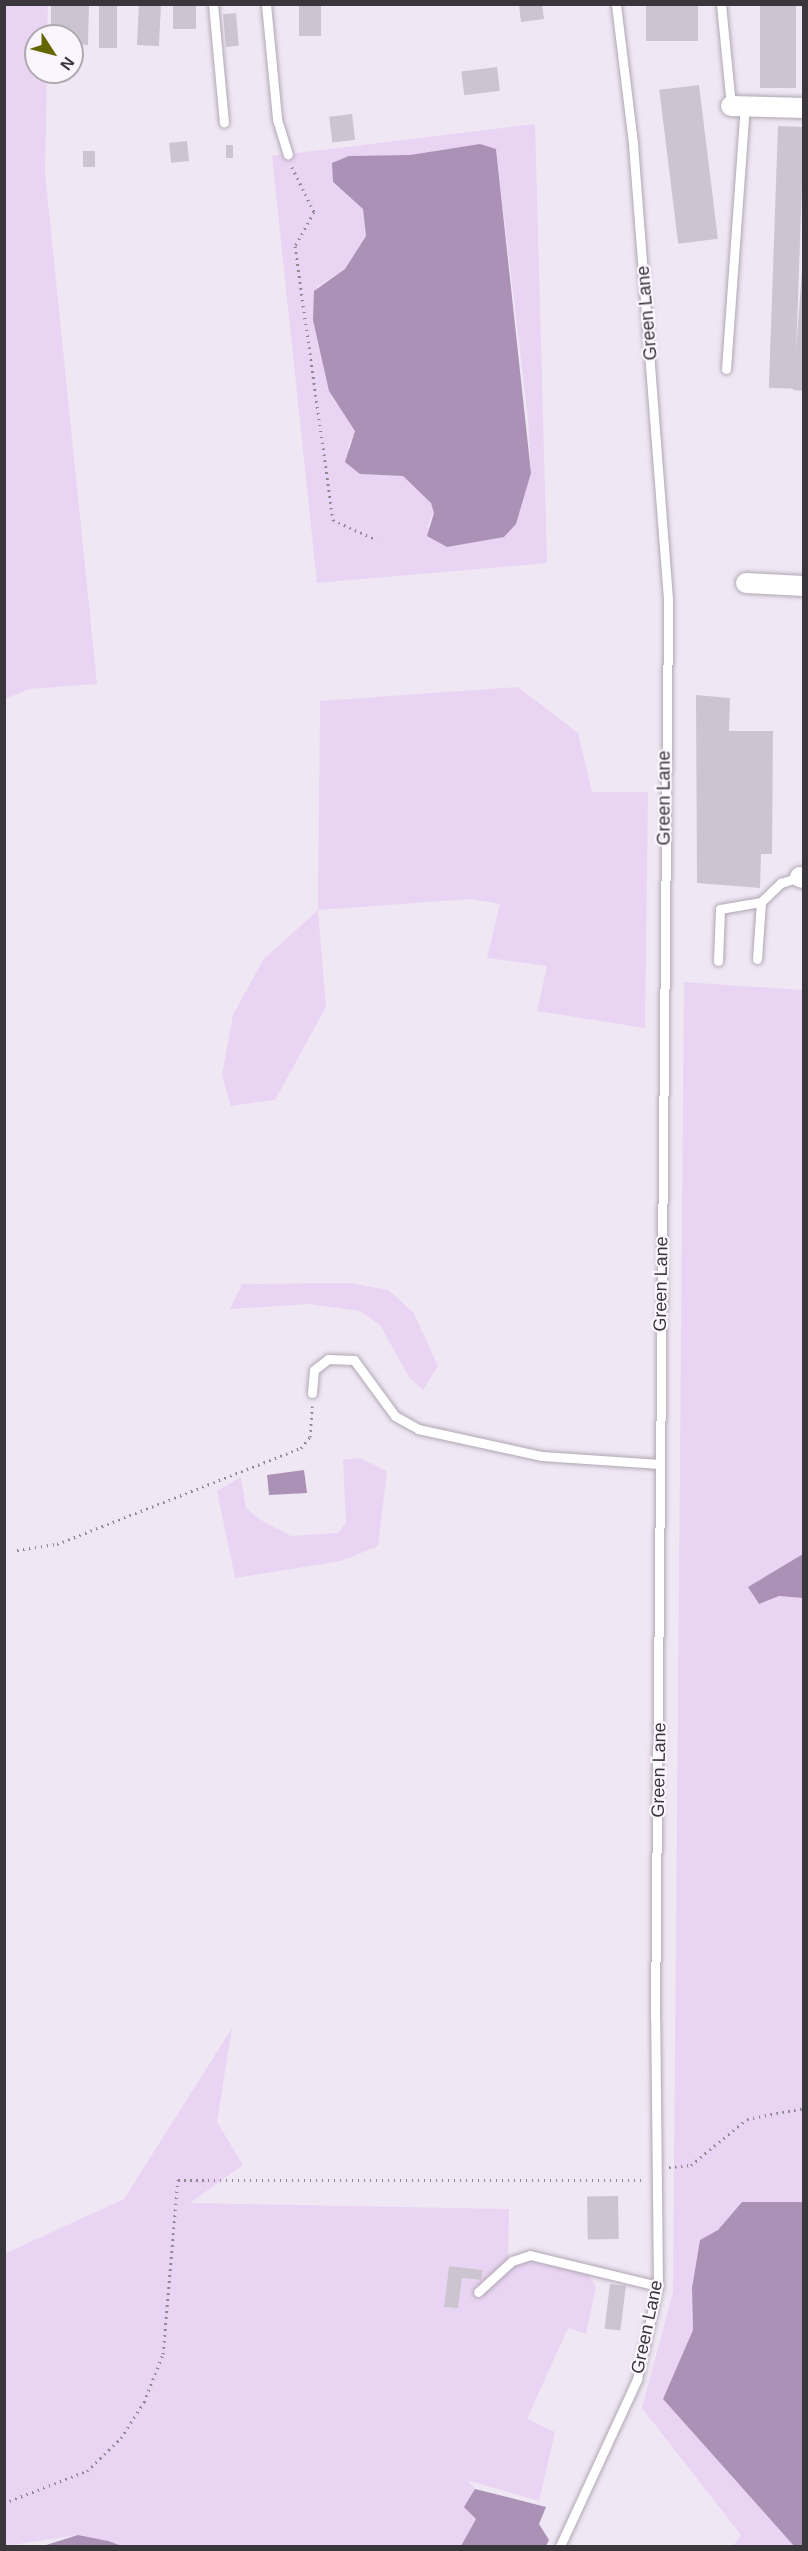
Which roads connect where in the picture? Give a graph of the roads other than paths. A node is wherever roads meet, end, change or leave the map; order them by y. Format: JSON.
{"nodes":[{"id":1,"x":213,"y":4,"type":"edge"},
{"id":2,"x":266,"y":4,"type":"edge"},
{"id":3,"x":616,"y":4,"type":"edge"},
{"id":4,"x":721,"y":4,"type":"edge"},
{"id":5,"x":738,"y":106,"type":"junction"},
{"id":6,"x":804,"y":108,"type":"edge"},
{"id":7,"x":224,"y":122,"type":"dead end"},
{"id":8,"x":288,"y":154,"type":"road end"},
{"id":9,"x":726,"y":369,"type":"dead end"},
{"id":10,"x":746,"y":583,"type":"dead end"},
{"id":11,"x":804,"y":586,"type":"edge"},
{"id":12,"x":802,"y":878,"type":"edge"},
{"id":13,"x":761,"y":902,"type":"junction"},
{"id":14,"x":757,"y":959,"type":"dead end"},
{"id":15,"x":718,"y":961,"type":"dead end"},
{"id":16,"x":312,"y":1393,"type":"road end"},
{"id":17,"x":660,"y":1464,"type":"junction"},
{"id":18,"x":658,"y":2286,"type":"junction"},
{"id":19,"x":478,"y":2292,"type":"dead end"},
{"id":20,"x":560,"y":2547,"type":"edge"}],
"edges":[{"from":1,"to":7,"type":"lane"},
{"from":2,"to":8,"type":"lane"},
{"from":3,"to":17,"type":"lane","name":"Green Lane"},
{"from":4,"to":5,"type":"lane"},
{"from":5,"to":6,"type":"street"},
{"from":5,"to":9,"type":"lane"},
{"from":10,"to":11,"type":"street"},
{"from":12,"to":13,"type":"lane"},
{"from":13,"to":14,"type":"lane"},
{"from":13,"to":15,"type":"lane"},
{"from":16,"to":17,"type":"lane"},
{"from":17,"to":18,"type":"lane","name":"Green Lane"},
{"from":18,"to":19,"type":"lane"},
{"from":18,"to":20,"type":"lane","name":"Green Lane"}]}
